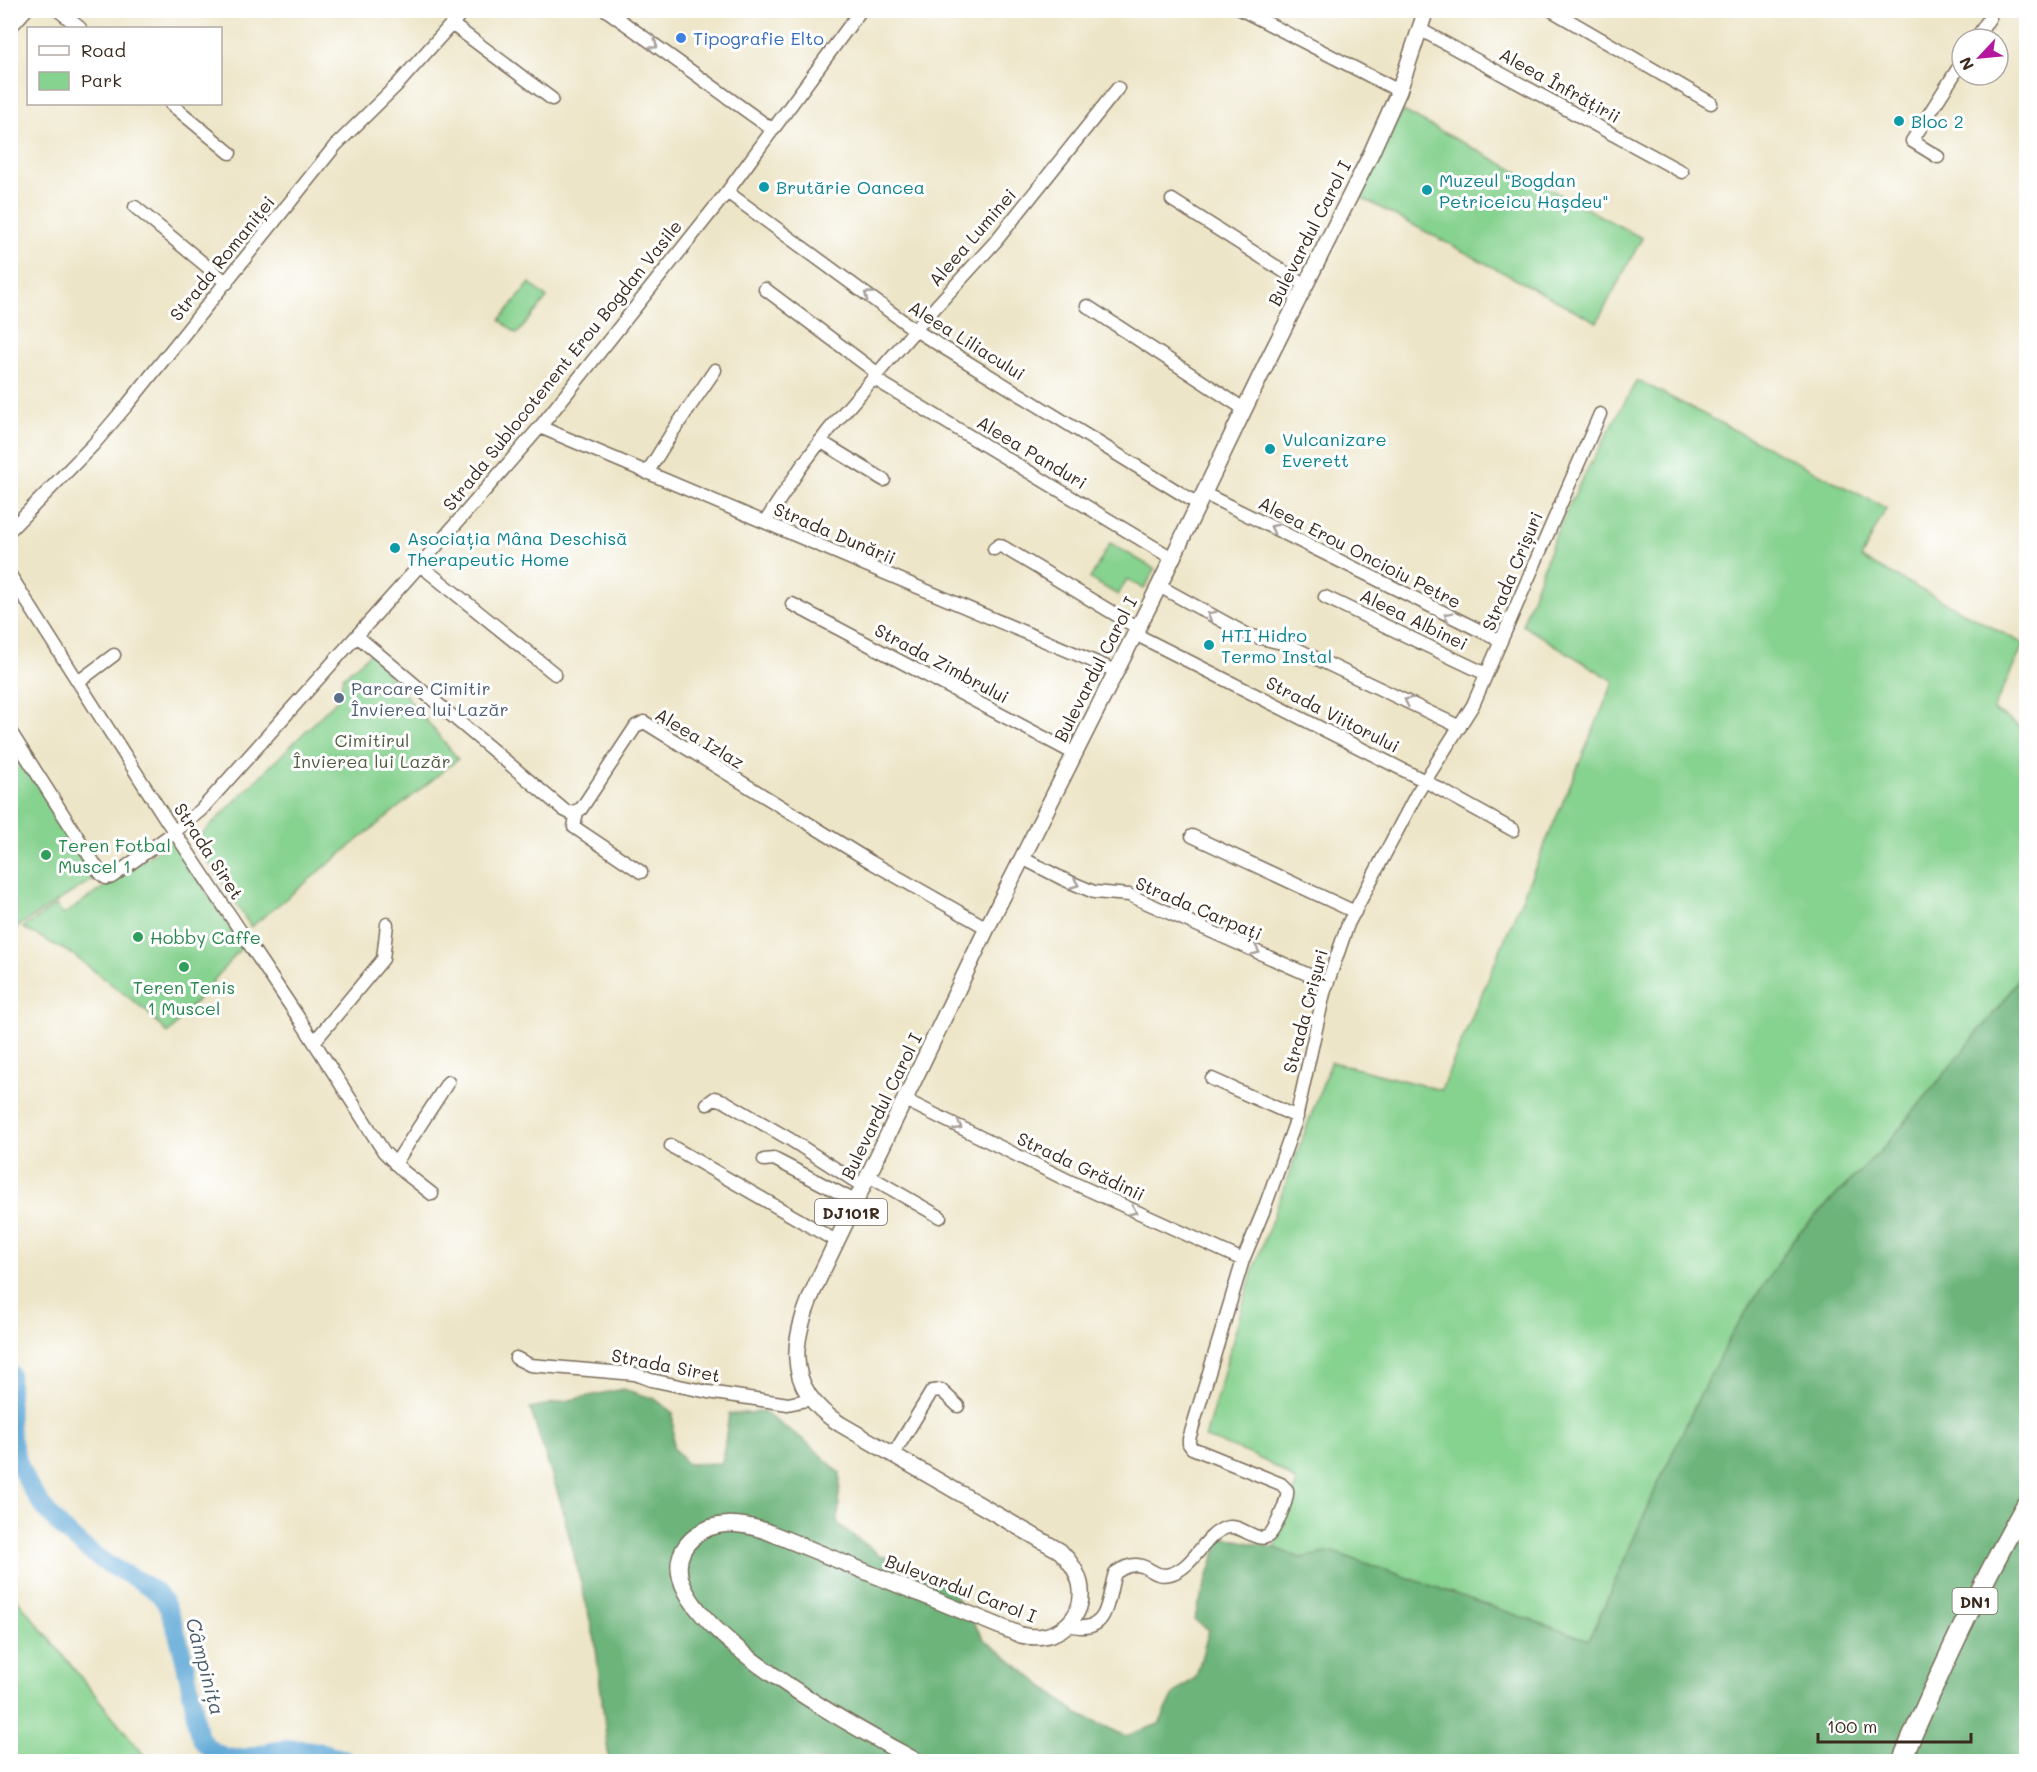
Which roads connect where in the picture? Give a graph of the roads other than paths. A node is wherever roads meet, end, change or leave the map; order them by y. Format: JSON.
{"nodes":[{"id":1,"x":26,"y":10,"type":"edge"},
{"id":2,"x":58,"y":10,"type":"edge"},
{"id":3,"x":464,"y":10,"type":"edge"},
{"id":4,"x":606,"y":10,"type":"edge"},
{"id":5,"x":861,"y":10,"type":"edge"},
{"id":6,"x":1242,"y":10,"type":"edge"},
{"id":7,"x":1551,"y":10,"type":"edge"},
{"id":8,"x":1425,"y":11,"type":"edge"},
{"id":9,"x":453,"y":25,"type":"junction"},
{"id":10,"x":79,"y":27,"type":"edge"},
{"id":11,"x":10,"y":28,"type":"edge"},
{"id":12,"x":1421,"y":30,"type":"junction"},
{"id":13,"x":1950,"y":81,"type":"edge"},
{"id":14,"x":1118,"y":88,"type":"dead end"},
{"id":15,"x":1399,"y":91,"type":"junction"},
{"id":16,"x":552,"y":99,"type":"dead end"},
{"id":17,"x":1711,"y":103,"type":"dead end"},
{"id":18,"x":172,"y":105,"type":"edge"},
{"id":19,"x":773,"y":130,"type":"junction"},
{"id":20,"x":230,"y":153,"type":"dead end"},
{"id":21,"x":1938,"y":157,"type":"dead end"},
{"id":22,"x":1682,"y":172,"type":"dead end"},
{"id":23,"x":727,"y":192,"type":"junction"},
{"id":24,"x":1172,"y":200,"type":"dead end"},
{"id":25,"x":135,"y":207,"type":"dead end"},
{"id":26,"x":226,"y":283,"type":"junction"},
{"id":27,"x":1305,"y":285,"type":"junction"},
{"id":28,"x":765,"y":290,"type":"dead end"},
{"id":29,"x":1087,"y":306,"type":"dead end"},
{"id":30,"x":915,"y":330,"type":"junction"},
{"id":31,"x":715,"y":370,"type":"dead end"},
{"id":32,"x":875,"y":375,"type":"junction"},
{"id":33,"x":1244,"y":409,"type":"junction"},
{"id":34,"x":1600,"y":414,"type":"dead end"},
{"id":35,"x":540,"y":427,"type":"junction"},
{"id":36,"x":820,"y":441,"type":"junction"},
{"id":37,"x":647,"y":473,"type":"junction"},
{"id":38,"x":884,"y":480,"type":"dead end"},
{"id":39,"x":1201,"y":499,"type":"junction"},
{"id":40,"x":765,"y":522,"type":"junction"},
{"id":41,"x":10,"y":530,"type":"edge"},
{"id":42,"x":994,"y":549,"type":"dead end"},
{"id":43,"x":1172,"y":558,"type":"junction"},
{"id":44,"x":420,"y":565,"type":"junction"},
{"id":45,"x":10,"y":575,"type":"edge"},
{"id":46,"x":1159,"y":586,"type":"junction"},
{"id":47,"x":1325,"y":597,"type":"dead end"},
{"id":48,"x":792,"y":604,"type":"dead end"},
{"id":49,"x":1137,"y":631,"type":"junction"},
{"id":50,"x":357,"y":636,"type":"junction"},
{"id":51,"x":1501,"y":641,"type":"junction"},
{"id":52,"x":114,"y":655,"type":"dead end"},
{"id":53,"x":1116,"y":671,"type":"junction"},
{"id":54,"x":555,"y":674,"type":"dead end"},
{"id":55,"x":1486,"y":674,"type":"junction"},
{"id":56,"x":78,"y":682,"type":"junction"},
{"id":57,"x":1460,"y":727,"type":"junction"},
{"id":58,"x":10,"y":731,"type":"edge"},
{"id":59,"x":1074,"y":754,"type":"junction"},
{"id":60,"x":1425,"y":781,"type":"junction"},
{"id":61,"x":577,"y":812,"type":"junction"},
{"id":62,"x":1513,"y":830,"type":"dead end"},
{"id":63,"x":174,"y":832,"type":"junction"},
{"id":64,"x":1192,"y":836,"type":"dead end"},
{"id":65,"x":1023,"y":858,"type":"junction"},
{"id":66,"x":641,"y":872,"type":"dead end"},
{"id":67,"x":1355,"y":912,"type":"junction"},
{"id":68,"x":387,"y":924,"type":"dead end"},
{"id":69,"x":987,"y":928,"type":"junction"},
{"id":70,"x":1328,"y":983,"type":"junction"},
{"id":71,"x":314,"y":1042,"type":"junction"},
{"id":72,"x":1212,"y":1079,"type":"dead end"},
{"id":73,"x":448,"y":1082,"type":"dead end"},
{"id":74,"x":905,"y":1100,"type":"junction"},
{"id":75,"x":707,"y":1104,"type":"dead end"},
{"id":76,"x":1297,"y":1117,"type":"junction"},
{"id":77,"x":671,"y":1146,"type":"dead end"},
{"id":78,"x":764,"y":1160,"type":"dead end"},
{"id":79,"x":395,"y":1164,"type":"junction"},
{"id":80,"x":866,"y":1182,"type":"junction"},
{"id":81,"x":432,"y":1194,"type":"dead end"},
{"id":82,"x":856,"y":1202,"type":"junction"},
{"id":83,"x":939,"y":1216,"type":"dead end"},
{"id":84,"x":836,"y":1241,"type":"junction"},
{"id":85,"x":1243,"y":1260,"type":"junction"},
{"id":86,"x":516,"y":1358,"type":"dead end"},
{"id":87,"x":810,"y":1399,"type":"junction"},
{"id":88,"x":958,"y":1406,"type":"dead end"},
{"id":89,"x":893,"y":1455,"type":"junction"},
{"id":90,"x":2026,"y":1504,"type":"edge"},
{"id":91,"x":2026,"y":1529,"type":"edge"},
{"id":92,"x":1067,"y":1625,"type":"junction"},
{"id":93,"x":918,"y":1761,"type":"edge"},
{"id":94,"x":1901,"y":1761,"type":"edge"},
{"id":95,"x":1914,"y":1761,"type":"edge"}],
"edges":[{"from":1,"to":11,"type":"street"},
{"from":2,"to":10,"type":"street"},
{"from":3,"to":9,"type":"street","name":"Strada Romaniței"},
{"from":4,"to":19,"type":"street","one_way":true},
{"from":5,"to":19,"type":"street","name":"Strada Sublocotenent Erou Bogdan Vasile"},
{"from":6,"to":15,"type":"street"},
{"from":7,"to":17,"type":"street"},
{"from":8,"to":12,"type":"main road","name":"Bulevardul Carol I","number":"DJ101R"},
{"from":9,"to":16,"type":"street"},
{"from":9,"to":26,"type":"street","name":"Strada Romaniței"},
{"from":12,"to":15,"type":"main road","name":"Bulevardul Carol I","number":"DJ101R"},
{"from":12,"to":22,"type":"street","name":"Aleea Înfrățirii"},
{"from":13,"to":21,"type":"street"},
{"from":14,"to":30,"type":"street","name":"Aleea Luminei"},
{"from":15,"to":27,"type":"main road","name":"Bulevardul Carol I","number":"DJ101R"},
{"from":18,"to":20,"type":"street"},
{"from":19,"to":23,"type":"street","name":"Strada Sublocotenent Erou Bogdan Vasile"},
{"from":30,"to":23,"type":"street","name":"Aleea Liliacului","one_way":true},
{"from":23,"to":35,"type":"street","name":"Strada Sublocotenent Erou Bogdan Vasile"},
{"from":24,"to":27,"type":"street"},
{"from":25,"to":26,"type":"street"},
{"from":26,"to":41,"type":"street","name":"Strada Romaniței"},
{"from":27,"to":33,"type":"main road","name":"Bulevardul Carol I","number":"DJ101R"},
{"from":28,"to":32,"type":"street","name":"Aleea Panduri"},
{"from":29,"to":33,"type":"street"},
{"from":30,"to":32,"type":"street","name":"Aleea Luminei"},
{"from":30,"to":39,"type":"street","name":"Aleea Liliacului"},
{"from":31,"to":37,"type":"street"},
{"from":32,"to":36,"type":"street","name":"Aleea Luminei"},
{"from":32,"to":43,"type":"street","name":"Aleea Panduri"},
{"from":33,"to":39,"type":"main road","name":"Bulevardul Carol I","number":"DJ101R"},
{"from":34,"to":51,"type":"street","name":"Strada Crișuri"},
{"from":35,"to":37,"type":"street","name":"Strada Dunării"},
{"from":35,"to":44,"type":"street","name":"Strada Sublocotenent Erou Bogdan Vasile"},
{"from":36,"to":38,"type":"street"},
{"from":36,"to":40,"type":"street","name":"Aleea Luminei"},
{"from":37,"to":40,"type":"street","name":"Strada Dunării"},
{"from":39,"to":43,"type":"main road","name":"Bulevardul Carol I","number":"DJ101R"},
{"from":51,"to":39,"type":"street","name":"Aleea Erou Oncioiu Petre","one_way":true},
{"from":40,"to":53,"type":"street","name":"Strada Dunării"},
{"from":42,"to":49,"type":"street","name":"Strada Viitorului"},
{"from":43,"to":46,"type":"main road","name":"Bulevardul Carol I","number":"DJ101R"},
{"from":44,"to":50,"type":"street","name":"Strada Sublocotenent Erou Bogdan Vasile"},
{"from":44,"to":54,"type":"street"},
{"from":45,"to":56,"type":"street","name":"Strada Siret"},
{"from":46,"to":49,"type":"main road","name":"Bulevardul Carol I","number":"DJ101R"},
{"from":57,"to":46,"type":"street","one_way":true},
{"from":47,"to":55,"type":"street","name":"Aleea Albinei"},
{"from":48,"to":59,"type":"street","name":"Strada Zimbrului"},
{"from":49,"to":53,"type":"main road","name":"Bulevardul Carol I","number":"DJ101R"},
{"from":49,"to":60,"type":"street","name":"Strada Viitorului"},
{"from":50,"to":61,"type":"street"},
{"from":50,"to":63,"type":"street","name":"Strada Sublocotenent Erou Bogdan Vasile"},
{"from":51,"to":55,"type":"street","name":"Strada Crișuri"},
{"from":52,"to":56,"type":"street"},
{"from":53,"to":59,"type":"main road","name":"Bulevardul Carol I","number":"DJ101R"},
{"from":55,"to":57,"type":"street","name":"Strada Crișuri"},
{"from":56,"to":63,"type":"street","name":"Strada Siret"},
{"from":57,"to":60,"type":"street","name":"Strada Crișuri"},
{"from":58,"to":63,"type":"street","name":"Strada Sublocotenent Erou Bogdan Vasile"},
{"from":59,"to":65,"type":"main road","name":"Bulevardul Carol I","number":"DJ101R"},
{"from":60,"to":62,"type":"street","name":"Strada Viitorului"},
{"from":60,"to":67,"type":"street","name":"Strada Crișuri"},
{"from":61,"to":66,"type":"street"},
{"from":61,"to":69,"type":"street","name":"Aleea Izlaz"},
{"from":63,"to":71,"type":"street","name":"Strada Siret"},
{"from":64,"to":67,"type":"street"},
{"from":65,"to":69,"type":"main road","name":"Bulevardul Carol I","number":"DJ101R"},
{"from":65,"to":70,"type":"street","name":"Strada Carpați","one_way":true},
{"from":67,"to":70,"type":"street","name":"Strada Crișuri"},
{"from":68,"to":71,"type":"street"},
{"from":69,"to":74,"type":"main road","name":"Bulevardul Carol I","number":"DJ101R"},
{"from":70,"to":76,"type":"street","name":"Strada Crișuri"},
{"from":71,"to":79,"type":"street","name":"Strada Siret"},
{"from":72,"to":76,"type":"street"},
{"from":73,"to":79,"type":"street"},
{"from":74,"to":80,"type":"main road","name":"Bulevardul Carol I","number":"DJ101R"},
{"from":74,"to":85,"type":"street","name":"Strada Grădinii","one_way":true},
{"from":75,"to":80,"type":"street"},
{"from":76,"to":85,"type":"street","name":"Strada Crișuri"},
{"from":77,"to":84,"type":"street"},
{"from":78,"to":82,"type":"street"},
{"from":79,"to":81,"type":"street","name":"Strada Siret"},
{"from":80,"to":82,"type":"main road","name":"Bulevardul Carol I","number":"DJ101R"},
{"from":80,"to":83,"type":"street"},
{"from":82,"to":84,"type":"main road","name":"Bulevardul Carol I","number":"DJ101R"},
{"from":84,"to":87,"type":"main road","name":"Bulevardul Carol I","number":"DJ101R"},
{"from":85,"to":92,"type":"street","name":"Strada Crișuri"},
{"from":86,"to":87,"type":"street","name":"Strada Siret"},
{"from":87,"to":89,"type":"main road","name":"Bulevardul Carol I","number":"DJ101R"},
{"from":88,"to":89,"type":"street"},
{"from":89,"to":92,"type":"main road","name":"Bulevardul Carol I","number":"DJ101R"},
{"from":90,"to":94,"type":"highway","number":"DN1"},
{"from":91,"to":95,"type":"highway","number":"DN1"},
{"from":92,"to":93,"type":"main road","name":"Bulevardul Carol I"}]}
